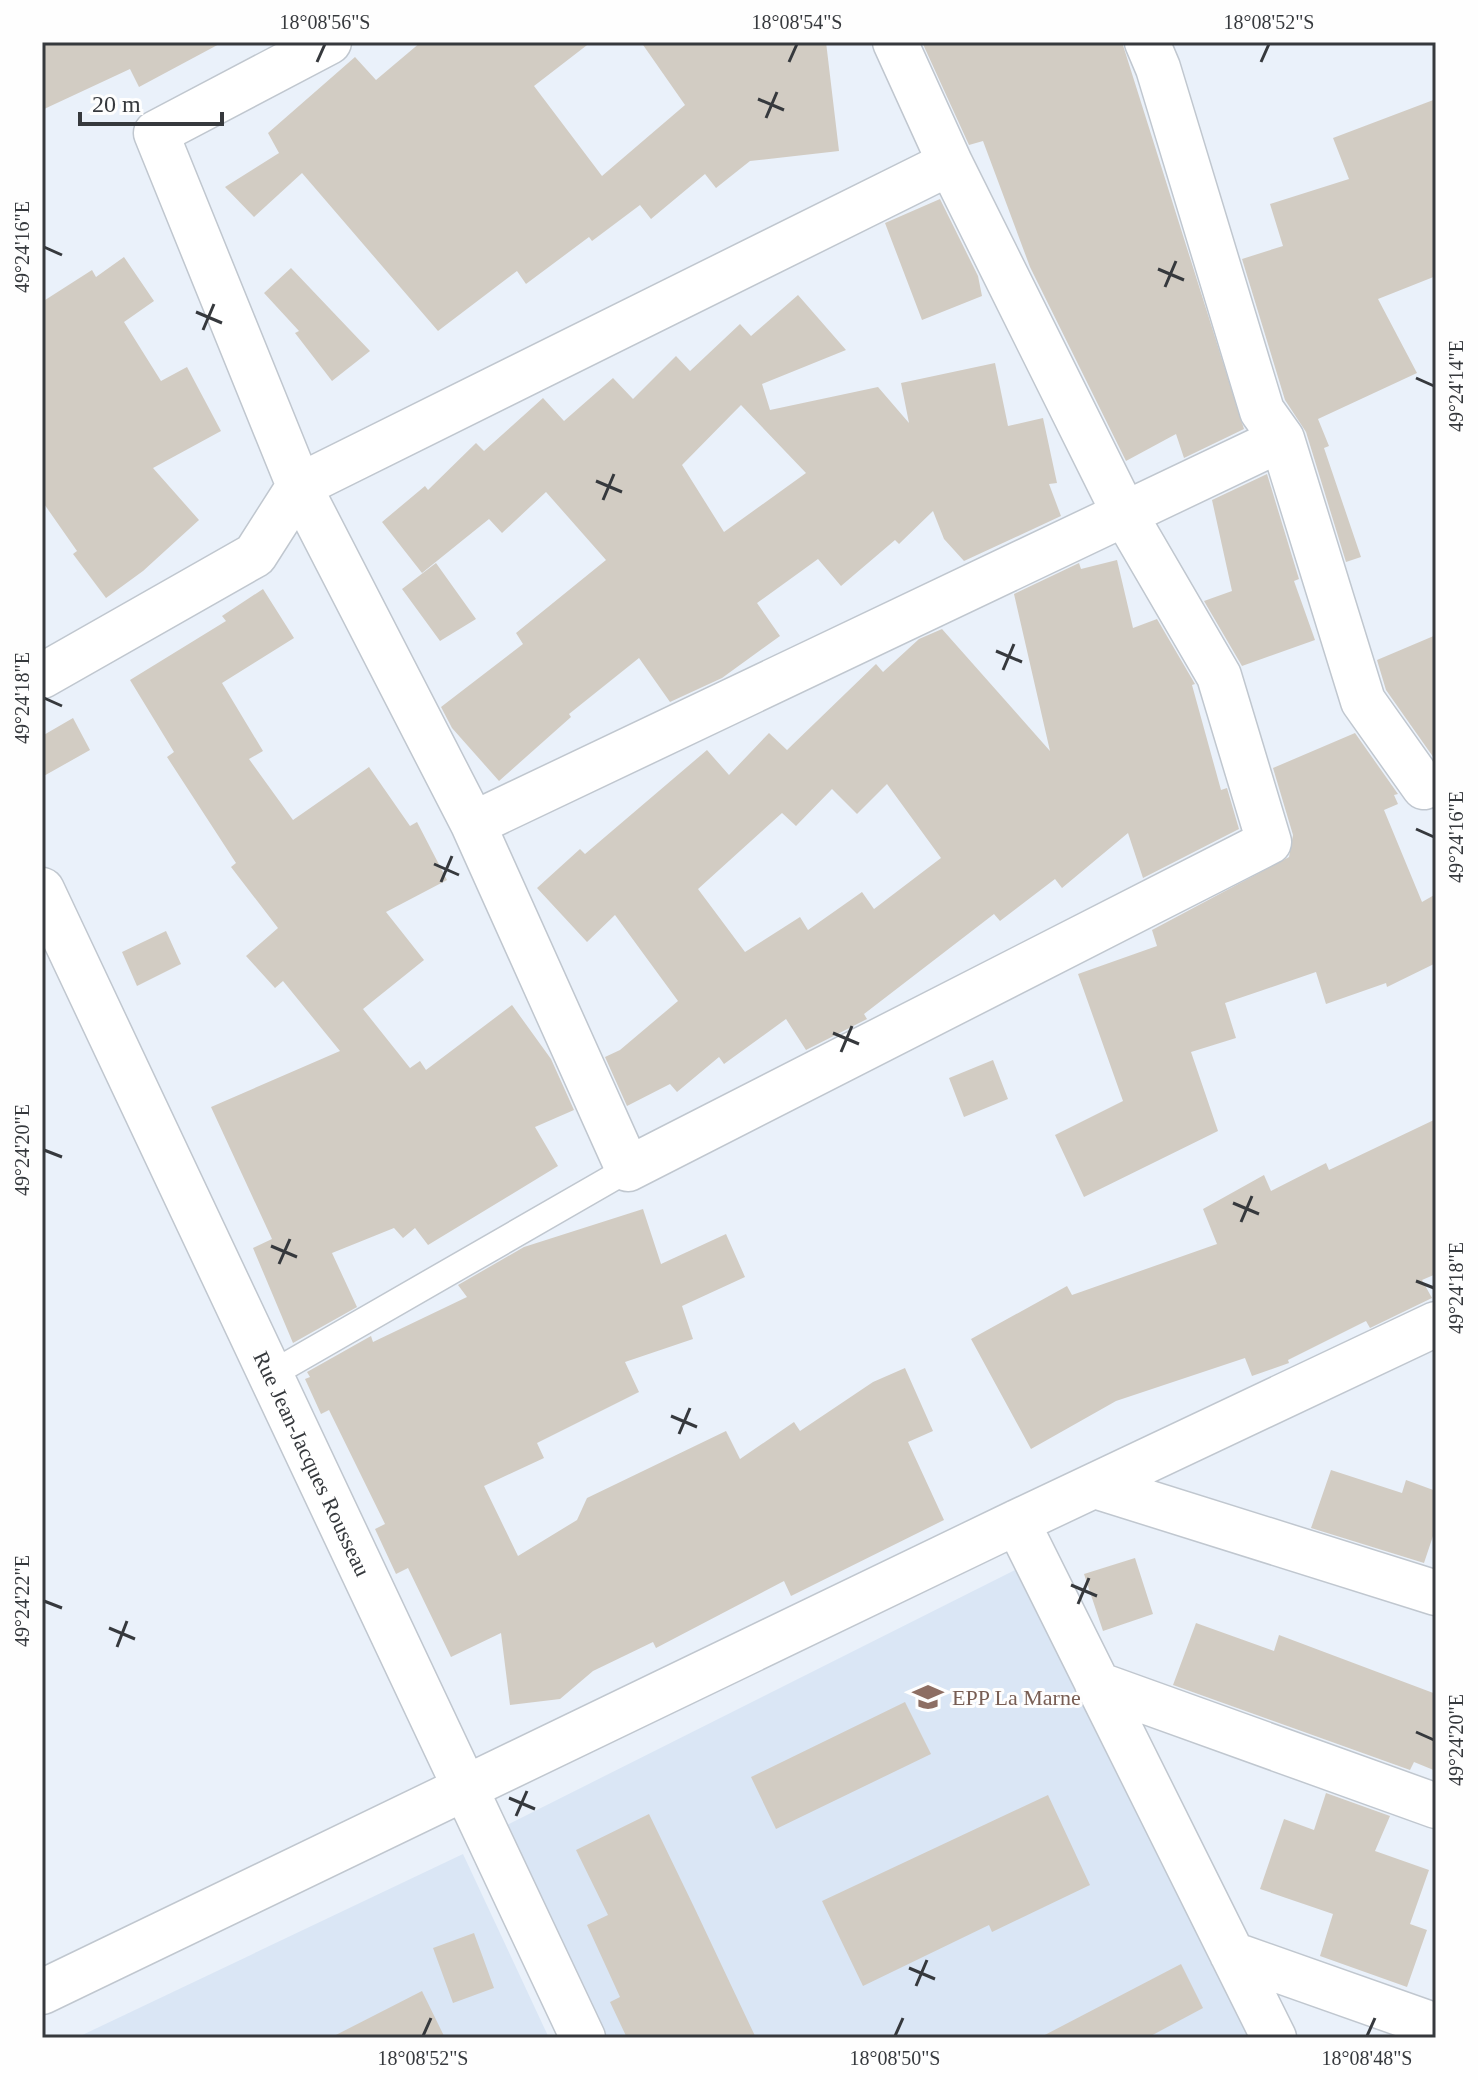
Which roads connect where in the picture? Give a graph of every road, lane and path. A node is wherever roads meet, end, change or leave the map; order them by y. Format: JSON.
{"nodes":[{"id":1,"x":329,"y":42,"type":"edge"},
{"id":2,"x":895,"y":42,"type":"edge"},
{"id":3,"x":1147,"y":42,"type":"edge"},
{"id":4,"x":950,"y":163,"type":"junction"},
{"id":5,"x":1282,"y":439,"type":"junction"},
{"id":6,"x":299,"y":486,"type":"junction"},
{"id":7,"x":1124,"y":513,"type":"junction"},
{"id":8,"x":42,"y":676,"type":"edge"},
{"id":9,"x":1424,"y":787,"type":"dead end"},
{"id":10,"x":473,"y":824,"type":"junction"},
{"id":11,"x":42,"y":890,"type":"edge"},
{"id":12,"x":628,"y":1169,"type":"junction"},
{"id":13,"x":1436,"y":1324,"type":"edge"},
{"id":14,"x":270,"y":1375,"type":"junction"},
{"id":15,"x":1095,"y":1486,"type":"junction"},
{"id":16,"x":1017,"y":1522,"type":"junction"},
{"id":17,"x":1436,"y":1593,"type":"edge"},
{"id":18,"x":1097,"y":1684,"type":"junction"},
{"id":19,"x":466,"y":1789,"type":"junction"},
{"id":20,"x":1436,"y":1806,"type":"edge"},
{"id":21,"x":1232,"y":1954,"type":"junction"},
{"id":22,"x":42,"y":1992,"type":"edge"},
{"id":23,"x":1436,"y":2026,"type":"edge"},
{"id":24,"x":583,"y":2038,"type":"edge"},
{"id":25,"x":1274,"y":2038,"type":"edge"}],
"edges":[{"from":1,"to":6,"type":"street"},
{"from":2,"to":4,"type":"street"},
{"from":3,"to":5,"type":"street"},
{"from":4,"to":6,"type":"street"},
{"from":4,"to":7,"type":"street"},
{"from":5,"to":7,"type":"street"},
{"from":5,"to":9,"type":"street"},
{"from":6,"to":8,"type":"street"},
{"from":6,"to":10,"type":"street"},
{"from":7,"to":10,"type":"street"},
{"from":7,"to":12,"type":"street"},
{"from":10,"to":12,"type":"street"},
{"from":11,"to":14,"type":"street","name":"Rue Jean-Jacques Rousseau"},
{"from":12,"to":14,"type":"lane"},
{"from":13,"to":15,"type":"street"},
{"from":14,"to":19,"type":"street","name":"Rue Jean-Jacques Rousseau"},
{"from":15,"to":16,"type":"street"},
{"from":15,"to":17,"type":"street"},
{"from":16,"to":18,"type":"street"},
{"from":16,"to":19,"type":"street"},
{"from":18,"to":20,"type":"street"},
{"from":18,"to":21,"type":"street"},
{"from":19,"to":22,"type":"street"},
{"from":19,"to":24,"type":"street","name":"Rue Jean-Jacques Rousseau"},
{"from":21,"to":23,"type":"street"},
{"from":21,"to":25,"type":"street"}]}
